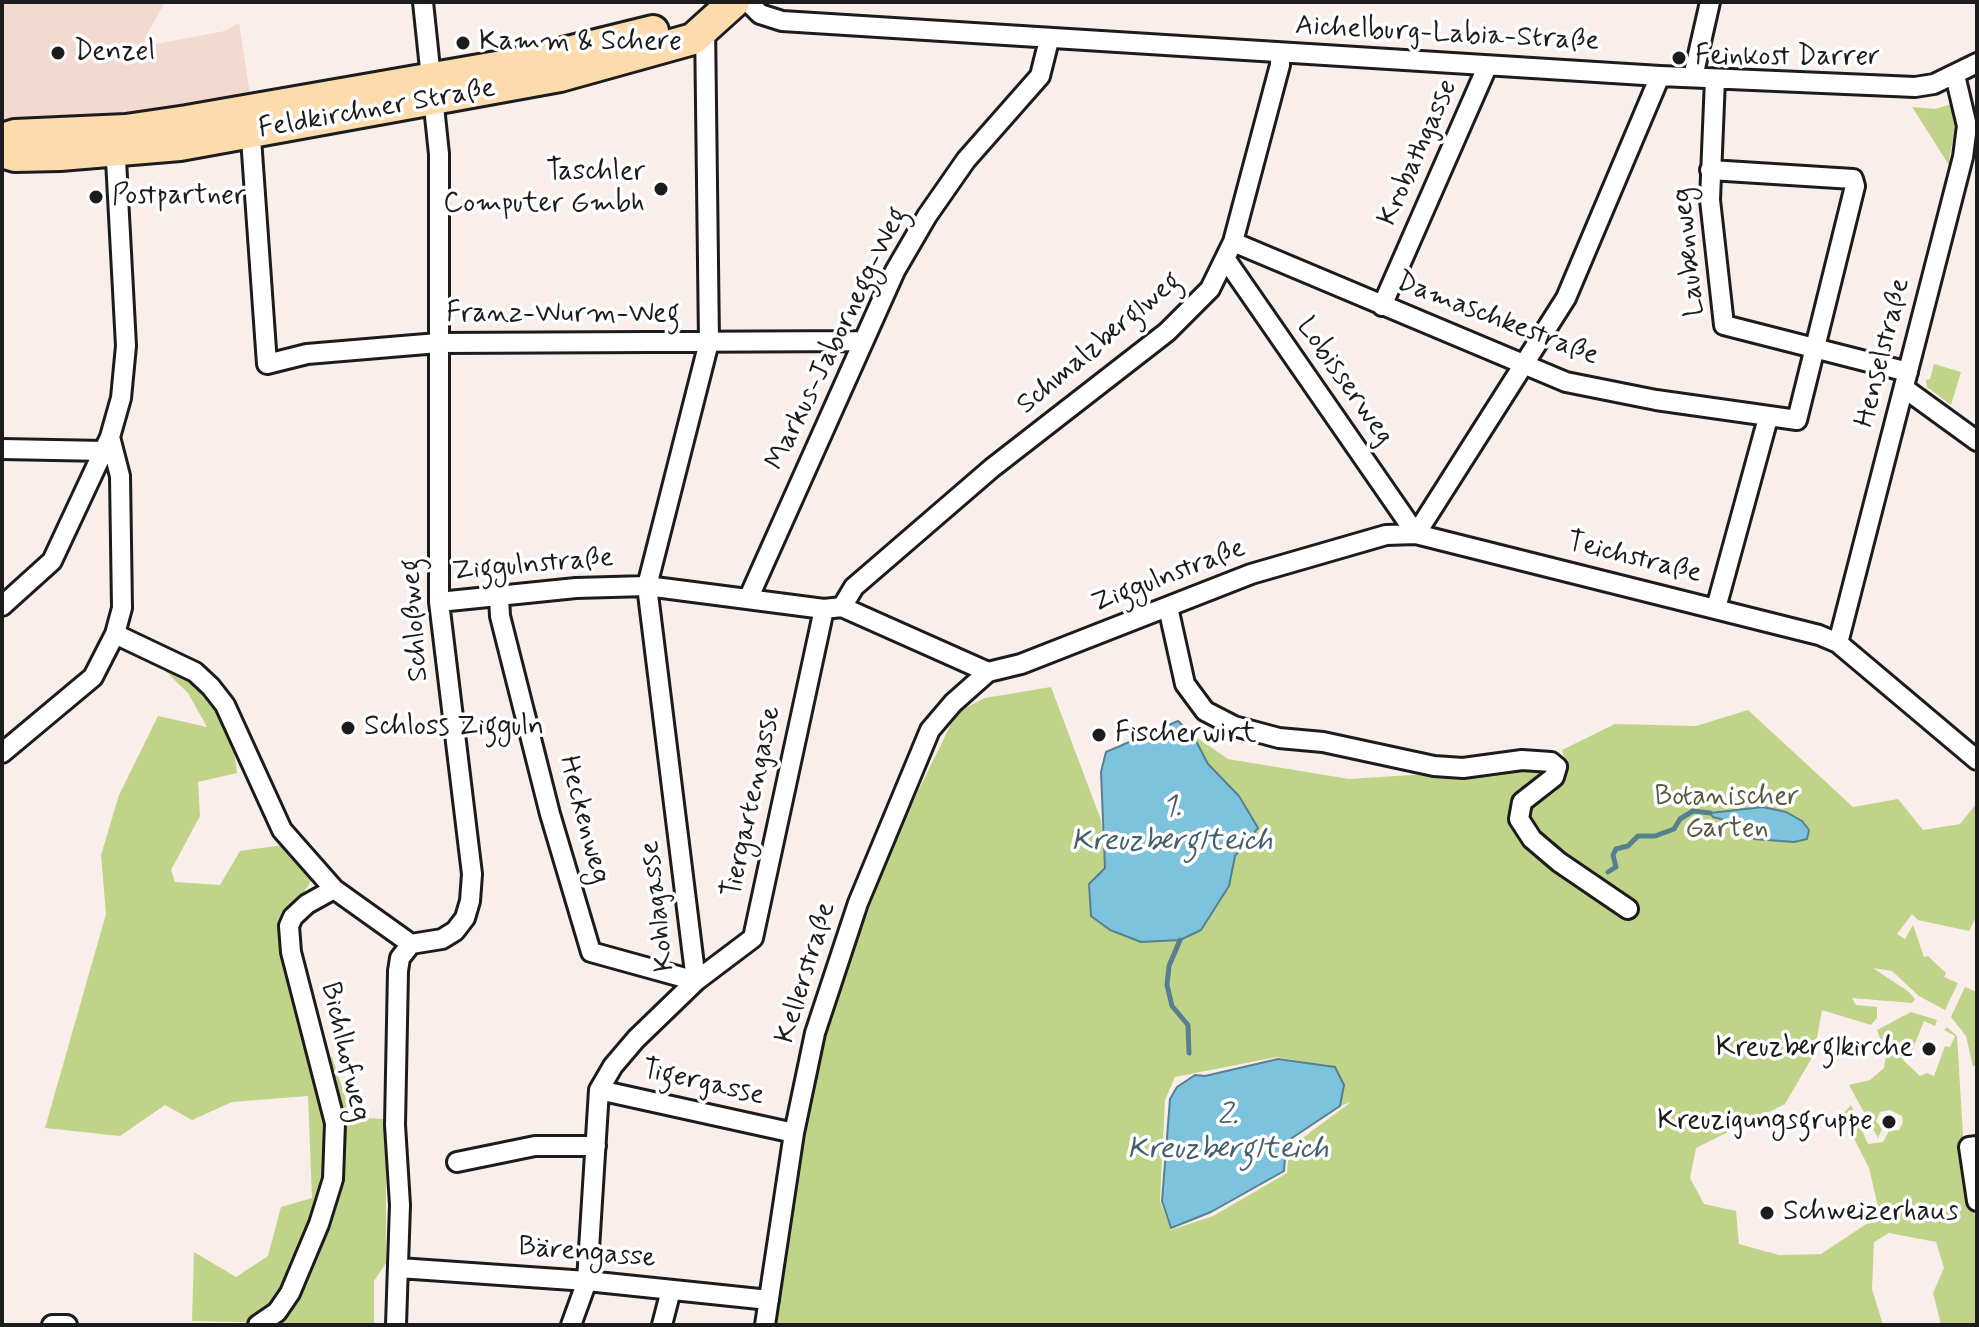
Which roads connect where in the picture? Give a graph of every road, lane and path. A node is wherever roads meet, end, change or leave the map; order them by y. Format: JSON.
{"nodes":[{"id":1,"x":423,"y":2,"type":"edge"},
{"id":2,"x":748,"y":2,"type":"edge"},
{"id":3,"x":1710,"y":2,"type":"edge"},
{"id":4,"x":718,"y":12,"type":"edge"},
{"id":5,"x":1049,"y":40,"type":"junction"},
{"id":6,"x":1280,"y":54,"type":"junction"},
{"id":7,"x":1977,"y":63,"type":"edge"},
{"id":8,"x":1487,"y":67,"type":"junction"},
{"id":9,"x":1955,"y":75,"type":"junction"},
{"id":10,"x":1660,"y":76,"type":"junction"},
{"id":11,"x":1693,"y":77,"type":"junction"},
{"id":12,"x":1715,"y":79,"type":"junction"},
{"id":13,"x":433,"y":88,"type":"junction"},
{"id":14,"x":249,"y":122,"type":"junction"},
{"id":15,"x":2,"y":139,"type":"edge"},
{"id":16,"x":114,"y":141,"type":"junction"},
{"id":17,"x":2,"y":152,"type":"edge"},
{"id":18,"x":1710,"y":170,"type":"junction"},
{"id":19,"x":1233,"y":242,"type":"junction"},
{"id":20,"x":1227,"y":261,"type":"junction"},
{"id":21,"x":1382,"y":306,"type":"junction"},
{"id":22,"x":862,"y":341,"type":"junction"},
{"id":23,"x":709,"y":342,"type":"junction"},
{"id":24,"x":438,"y":343,"type":"junction"},
{"id":25,"x":1817,"y":350,"type":"junction"},
{"id":26,"x":1525,"y":366,"type":"junction"},
{"id":27,"x":1906,"y":380,"type":"junction"},
{"id":28,"x":1768,"y":418,"type":"junction"},
{"id":29,"x":1977,"y":441,"type":"edge"},
{"id":30,"x":108,"y":444,"type":"junction"},
{"id":31,"x":2,"y":449,"type":"edge"},
{"id":32,"x":1416,"y":534,"type":"junction"},
{"id":33,"x":647,"y":586,"type":"junction"},
{"id":34,"x":499,"y":597,"type":"junction"},
{"id":35,"x":749,"y":597,"type":"junction"},
{"id":36,"x":439,"y":602,"type":"junction"},
{"id":37,"x":2,"y":606,"type":"edge"},
{"id":38,"x":1168,"y":607,"type":"junction"},
{"id":39,"x":833,"y":608,"type":"junction"},
{"id":40,"x":1716,"y":608,"type":"junction"},
{"id":41,"x":115,"y":634,"type":"junction"},
{"id":42,"x":1838,"y":643,"type":"junction"},
{"id":43,"x":988,"y":672,"type":"junction"},
{"id":44,"x":2,"y":753,"type":"edge"},
{"id":45,"x":1977,"y":760,"type":"edge"},
{"id":46,"x":334,"y":889,"type":"junction"},
{"id":47,"x":1628,"y":909,"type":"dead end"},
{"id":48,"x":411,"y":944,"type":"junction"},
{"id":49,"x":696,"y":981,"type":"junction"},
{"id":50,"x":599,"y":1090,"type":"junction"},
{"id":51,"x":794,"y":1133,"type":"junction"},
{"id":52,"x":596,"y":1146,"type":"junction"},
{"id":53,"x":1973,"y":1146,"type":"edge"},
{"id":54,"x":457,"y":1162,"type":"dead end"},
{"id":55,"x":1977,"y":1201,"type":"edge"},
{"id":56,"x":399,"y":1268,"type":"junction"},
{"id":57,"x":587,"y":1281,"type":"junction"},
{"id":58,"x":671,"y":1290,"type":"junction"},
{"id":59,"x":769,"y":1300,"type":"junction"},
{"id":60,"x":52,"y":1325,"type":"edge"},
{"id":61,"x":67,"y":1325,"type":"edge"},
{"id":62,"x":258,"y":1325,"type":"edge"},
{"id":63,"x":396,"y":1325,"type":"edge"},
{"id":64,"x":571,"y":1325,"type":"edge"},
{"id":65,"x":662,"y":1325,"type":"edge"},
{"id":66,"x":765,"y":1325,"type":"edge"}],
"edges":[{"from":1,"to":13,"type":"street","name":"Schloßweg"},
{"from":2,"to":5,"type":"street","name":"Aichelburg-Labia-Straße"},
{"from":3,"to":11,"type":"street"},
{"from":4,"to":13,"type":"main road","name":"Feldkirchner Straße"},
{"from":4,"to":23,"type":"street"},
{"from":5,"to":6,"type":"street","name":"Aichelburg-Labia-Straße"},
{"from":5,"to":22,"type":"street","name":"Markus-Jabornegg-Weg"},
{"from":6,"to":8,"type":"street","name":"Aichelburg-Labia-Straße"},
{"from":6,"to":19,"type":"street","name":"Schmalzberglweg"},
{"from":7,"to":9,"type":"street","name":"Aichelburg-Labia-Straße"},
{"from":8,"to":10,"type":"street","name":"Aichelburg-Labia-Straße"},
{"from":8,"to":21,"type":"street","name":"Krobathgasse"},
{"from":9,"to":12,"type":"street","name":"Aichelburg-Labia-Straße"},
{"from":9,"to":27,"type":"street","name":"Henselstraße"},
{"from":10,"to":11,"type":"street","name":"Aichelburg-Labia-Straße"},
{"from":10,"to":26,"type":"street"},
{"from":11,"to":12,"type":"street","name":"Aichelburg-Labia-Straße"},
{"from":12,"to":18,"type":"street","name":"Laubenweg"},
{"from":13,"to":14,"type":"main road","name":"Feldkirchner Straße"},
{"from":13,"to":24,"type":"street","name":"Schloßweg"},
{"from":14,"to":16,"type":"main road","name":"Feldkirchner Straße"},
{"from":14,"to":24,"type":"street","name":"Franz-Wurm-Weg"},
{"from":15,"to":16,"type":"main road","name":"Feldkirchner Straße"},
{"from":16,"to":17,"type":"main road","name":"Feldkirchner Straße"},
{"from":16,"to":30,"type":"street"},
{"from":18,"to":25,"type":"street","name":"Laubenweg"},
{"from":18,"to":25,"type":"street"},
{"from":19,"to":20,"type":"street","name":"Schmalzberglweg"},
{"from":19,"to":21,"type":"street","name":"Damaschkestraße"},
{"from":20,"to":32,"type":"street","name":"Lobisserweg"},
{"from":20,"to":39,"type":"street","name":"Schmalzberglweg"},
{"from":21,"to":26,"type":"street","name":"Damaschkestraße"},
{"from":22,"to":23,"type":"street","name":"Franz-Wurm-Weg"},
{"from":22,"to":35,"type":"street","name":"Markus-Jabornegg-Weg"},
{"from":23,"to":24,"type":"street","name":"Franz-Wurm-Weg"},
{"from":23,"to":33,"type":"street"},
{"from":24,"to":36,"type":"street","name":"Schloßweg"},
{"from":25,"to":27,"type":"street","name":"Laubenweg"},
{"from":25,"to":28,"type":"street","name":"Damaschkestraße"},
{"from":26,"to":28,"type":"street","name":"Damaschkestraße"},
{"from":26,"to":32,"type":"street"},
{"from":27,"to":29,"type":"street"},
{"from":27,"to":42,"type":"street","name":"Henselstraße"},
{"from":28,"to":40,"type":"street"},
{"from":30,"to":31,"type":"street"},
{"from":30,"to":37,"type":"street"},
{"from":30,"to":41,"type":"street"},
{"from":32,"to":38,"type":"street","name":"Ziggulnstraße"},
{"from":32,"to":40,"type":"street","name":"Teichstraße"},
{"from":33,"to":34,"type":"street","name":"Ziggulnstraße"},
{"from":33,"to":35,"type":"street","name":"Ziggulnstraße"},
{"from":33,"to":49,"type":"street","name":"Kohlagasse"},
{"from":34,"to":36,"type":"street","name":"Ziggulnstraße"},
{"from":34,"to":49,"type":"street","name":"Heckenweg"},
{"from":35,"to":39,"type":"street","name":"Ziggulnstraße"},
{"from":36,"to":48,"type":"street","name":"Schloßweg"},
{"from":38,"to":43,"type":"street","name":"Ziggulnstraße"},
{"from":38,"to":47,"type":"street"},
{"from":39,"to":43,"type":"street","name":"Ziggulnstraße"},
{"from":39,"to":49,"type":"street","name":"Tiergartengasse"},
{"from":40,"to":42,"type":"street","name":"Teichstraße"},
{"from":41,"to":44,"type":"street"},
{"from":41,"to":46,"type":"street"},
{"from":42,"to":45,"type":"street"},
{"from":43,"to":51,"type":"street","name":"Kellerstraße"},
{"from":46,"to":48,"type":"street"},
{"from":46,"to":62,"type":"street","name":"Bichlhofweg"},
{"from":48,"to":56,"type":"street"},
{"from":49,"to":50,"type":"street","name":"Kohlagasse"},
{"from":50,"to":51,"type":"street","name":"Tigergasse"},
{"from":50,"to":52,"type":"street"},
{"from":51,"to":59,"type":"street","name":"Kellerstraße"},
{"from":52,"to":54,"type":"street"},
{"from":52,"to":57,"type":"street"},
{"from":53,"to":55,"type":"street"},
{"from":56,"to":57,"type":"street","name":"Bärengasse"},
{"from":56,"to":63,"type":"street"},
{"from":57,"to":58,"type":"street","name":"Bärengasse"},
{"from":57,"to":64,"type":"street"},
{"from":58,"to":59,"type":"street","name":"Bärengasse"},
{"from":58,"to":65,"type":"street"},
{"from":59,"to":66,"type":"street","name":"Kellerstraße"},
{"from":60,"to":61,"type":"street"}]}
